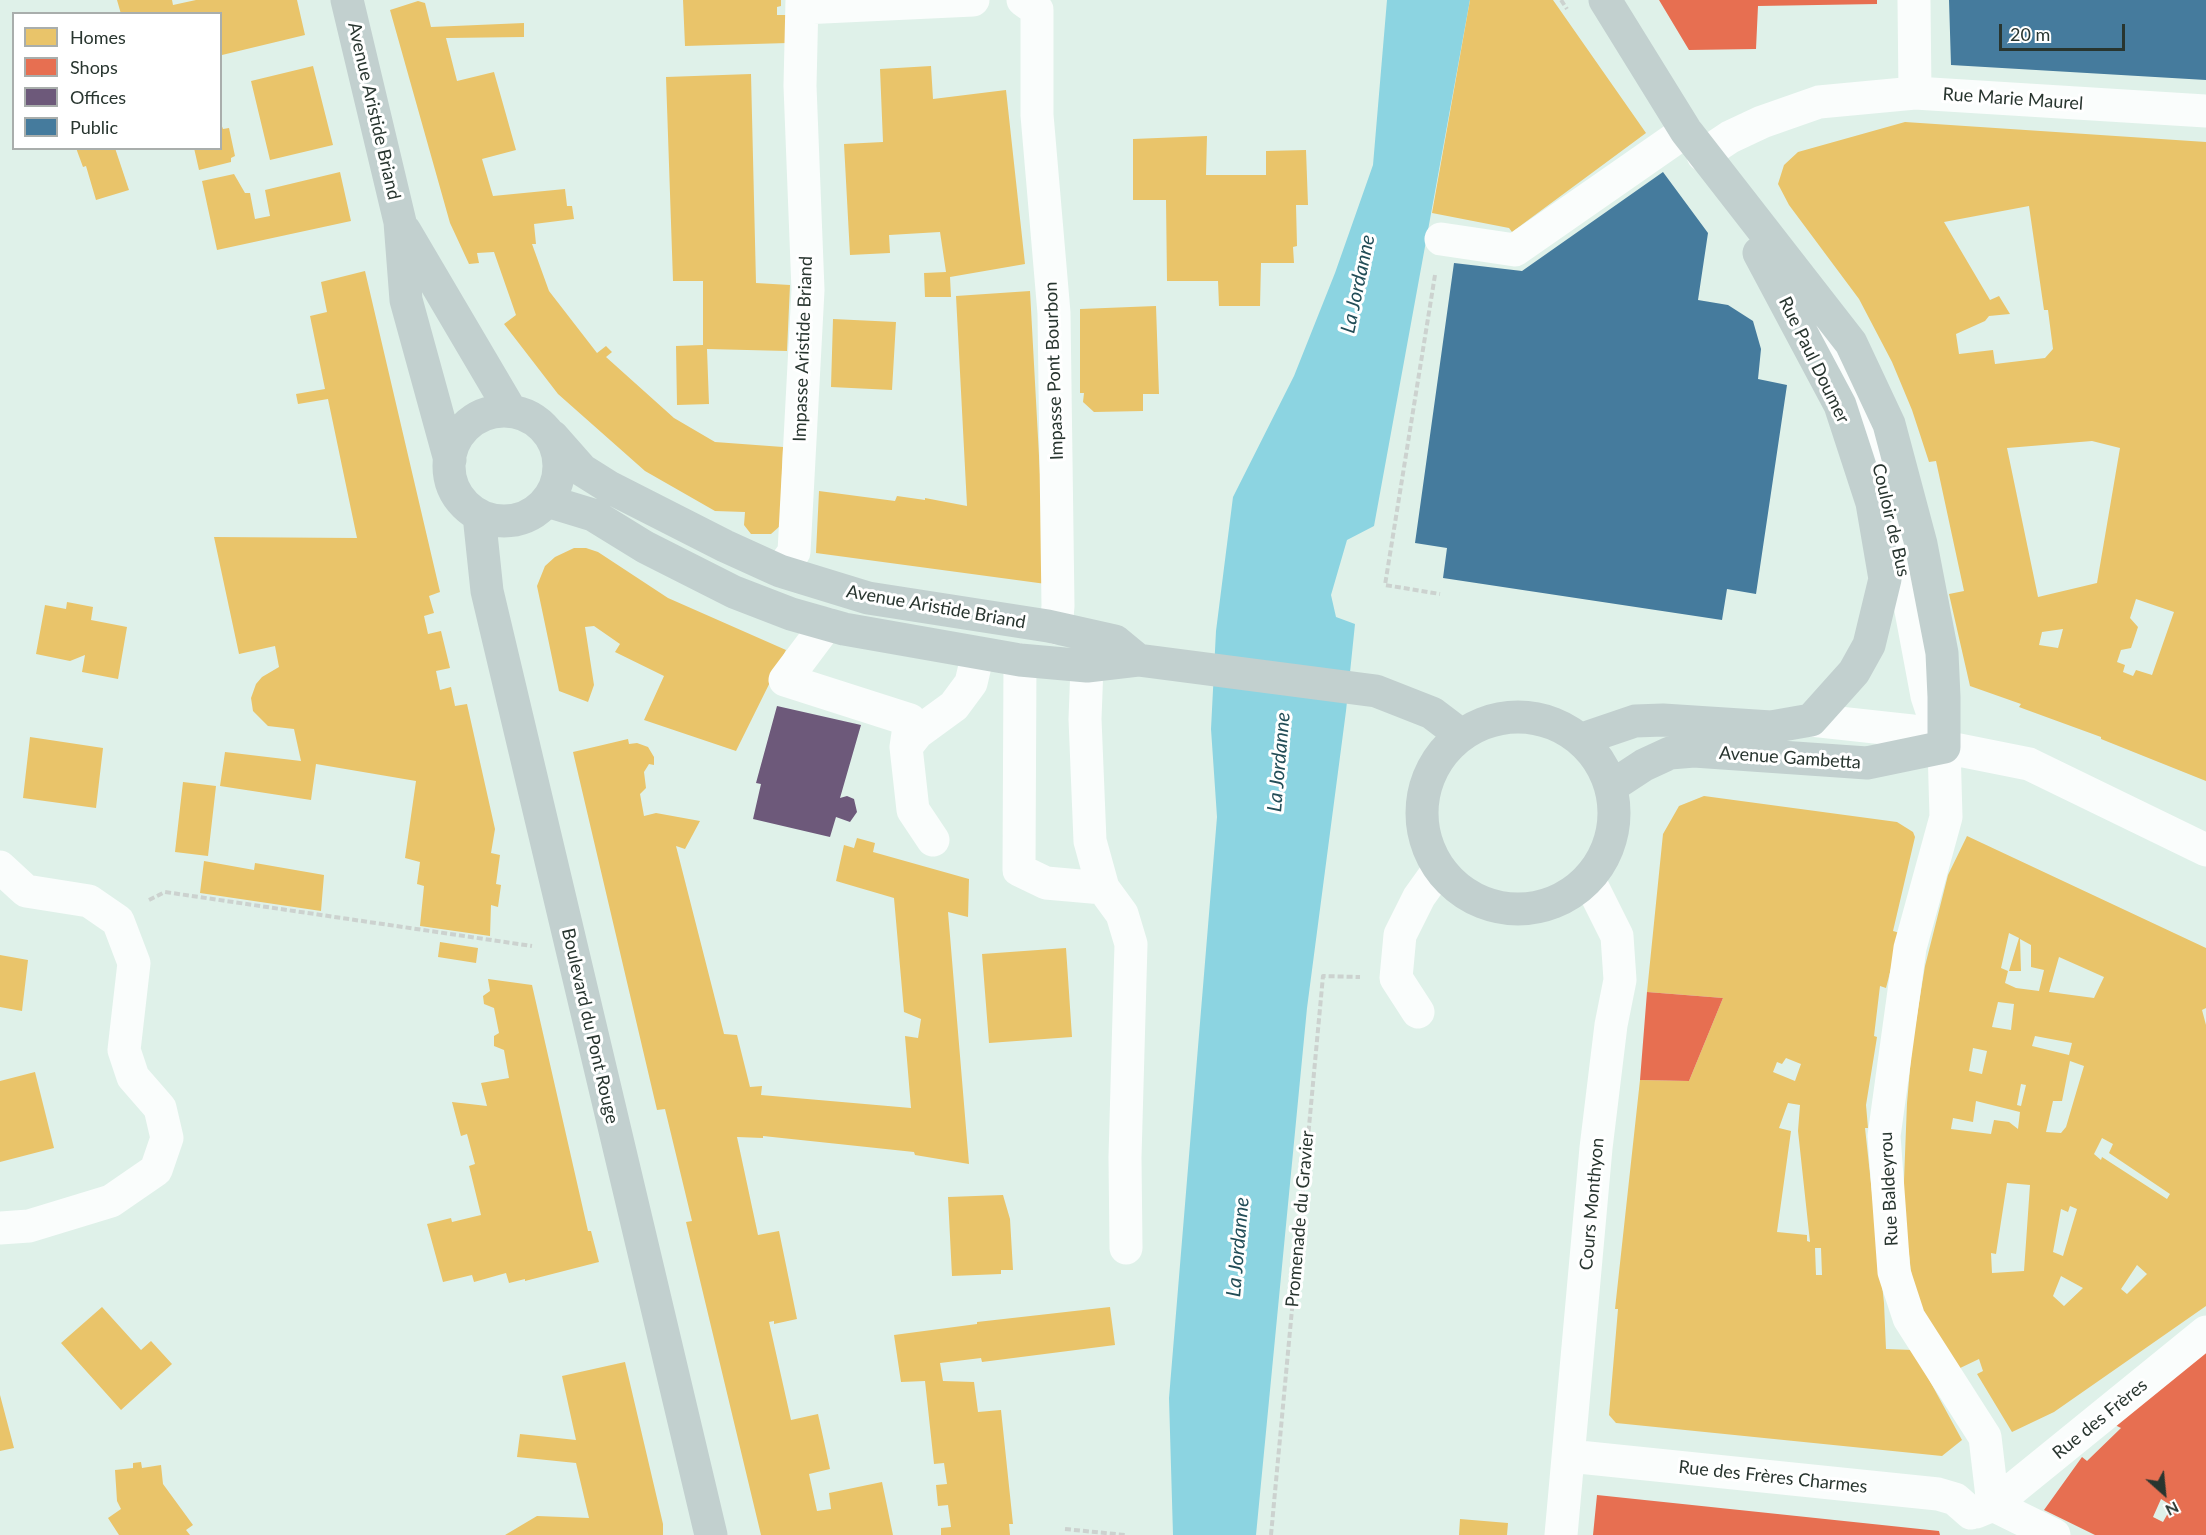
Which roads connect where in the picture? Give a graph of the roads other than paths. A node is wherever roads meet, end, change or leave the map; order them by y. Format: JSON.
{"nodes":[{"id":1,"x":347,"y":0,"type":"edge"},
{"id":2,"x":973,"y":0,"type":"edge"},
{"id":3,"x":1023,"y":0,"type":"edge"},
{"id":4,"x":1605,"y":0,"type":"edge"},
{"id":5,"x":1914,"y":0,"type":"edge"},
{"id":6,"x":802,"y":4,"type":"edge"},
{"id":7,"x":1915,"y":93,"type":"junction"},
{"id":8,"x":2206,"y":111,"type":"edge"},
{"id":9,"x":1694,"y":143,"type":"junction"},
{"id":10,"x":400,"y":222,"type":"junction"},
{"id":11,"x":1441,"y":239,"type":"road end"},
{"id":12,"x":1793,"y":314,"type":"junction"},
{"id":13,"x":511,"y":411,"type":"junction"},
{"id":14,"x":552,"y":436,"type":"junction"},
{"id":15,"x":450,"y":460,"type":"junction"},
{"id":16,"x":547,"y":501,"type":"junction"},
{"id":17,"x":479,"y":515,"type":"junction"},
{"id":18,"x":605,"y":522,"type":"junction"},
{"id":19,"x":780,"y":571,"type":"junction"},
{"id":20,"x":901,"y":604,"type":"junction"},
{"id":21,"x":827,"y":624,"type":"junction"},
{"id":22,"x":1056,"y":628,"type":"junction"},
{"id":23,"x":1094,"y":652,"type":"junction"},
{"id":24,"x":978,"y":653,"type":"junction"},
{"id":25,"x":1020,"y":660,"type":"junction"},
{"id":26,"x":1811,"y":720,"type":"junction"},
{"id":27,"x":1461,"y":735,"type":"junction"},
{"id":28,"x":1582,"y":739,"type":"junction"},
{"id":29,"x":906,"y":747,"type":"junction"},
{"id":30,"x":1944,"y":747,"type":"junction"},
{"id":31,"x":1612,"y":786,"type":"junction"},
{"id":32,"x":933,"y":840,"type":"dead end"},
{"id":33,"x":2206,"y":850,"type":"edge"},
{"id":34,"x":0,"y":867,"type":"edge"},
{"id":35,"x":1439,"y":869,"type":"junction"},
{"id":36,"x":1589,"y":880,"type":"junction"},
{"id":37,"x":1103,"y":888,"type":"junction"},
{"id":38,"x":1418,"y":1012,"type":"dead end"},
{"id":39,"x":0,"y":1228,"type":"edge"},
{"id":40,"x":1125,"y":1248,"type":"dead end"},
{"id":41,"x":2206,"y":1332,"type":"edge"},
{"id":42,"x":1569,"y":1456,"type":"junction"},
{"id":43,"x":1980,"y":1518,"type":"edge"},
{"id":44,"x":711,"y":1535,"type":"edge"},
{"id":45,"x":1561,"y":1535,"type":"edge"},
{"id":46,"x":2054,"y":1535,"type":"edge"}],
"edges":[{"from":1,"to":10,"type":"main road","name":"Avenue Aristide Briand"},
{"from":2,"to":6,"type":"street"},
{"from":3,"to":22,"type":"street","name":"Impasse Pont Bourbon"},
{"from":4,"to":9,"type":"main road","name":"Rue Paul Doumer"},
{"from":5,"to":7,"type":"street"},
{"from":6,"to":19,"type":"street","name":"Impasse Aristide Briand"},
{"from":7,"to":8,"type":"street","name":"Rue Marie Maurel"},
{"from":7,"to":9,"type":"street","name":"Rue Marie Maurel"},
{"from":9,"to":11,"type":"street","name":"Rue Marie Maurel"},
{"from":9,"to":12,"type":"main road","name":"Rue Paul Doumer"},
{"from":9,"to":30,"type":"main road","name":"Rue Paul Doumer"},
{"from":10,"to":13,"type":"main road","name":"Avenue Aristide Briand"},
{"from":10,"to":15,"type":"main road","name":"Avenue Aristide Briand"},
{"from":12,"to":26,"type":"main road","name":"Rue Paul Doumer"},
{"from":12,"to":30,"type":"street","name":"Couloir de Bus"},
{"from":13,"to":14,"type":"main road"},
{"from":13,"to":15,"type":"main road"},
{"from":14,"to":16,"type":"main road"},
{"from":14,"to":19,"type":"main road","name":"Avenue Aristide Briand"},
{"from":15,"to":17,"type":"main road"},
{"from":16,"to":17,"type":"main road"},
{"from":16,"to":18,"type":"main road","name":"Avenue Aristide Briand"},
{"from":17,"to":44,"type":"main road","name":"Boulevard du Pont Rouge"},
{"from":18,"to":19,"type":"main road"},
{"from":18,"to":21,"type":"main road","name":"Avenue Aristide Briand"},
{"from":19,"to":20,"type":"main road","name":"Avenue Aristide Briand"},
{"from":20,"to":21,"type":"main road"},
{"from":20,"to":22,"type":"main road","name":"Avenue Aristide Briand"},
{"from":21,"to":24,"type":"main road","name":"Avenue Aristide Briand"},
{"from":21,"to":29,"type":"street"},
{"from":22,"to":23,"type":"main road","name":"Avenue Aristide Briand"},
{"from":22,"to":24,"type":"main road"},
{"from":23,"to":25,"type":"main road"},
{"from":23,"to":27,"type":"main road","name":"Avenue Aristide Briand"},
{"from":23,"to":37,"type":"street"},
{"from":24,"to":25,"type":"main road","name":"Avenue Aristide Briand"},
{"from":24,"to":29,"type":"street"},
{"from":25,"to":37,"type":"street"},
{"from":26,"to":28,"type":"main road"},
{"from":26,"to":30,"type":"street"},
{"from":27,"to":28,"type":"main road"},
{"from":27,"to":35,"type":"main road"},
{"from":28,"to":31,"type":"main road"},
{"from":29,"to":32,"type":"street"},
{"from":30,"to":31,"type":"main road","name":"Avenue Gambetta"},
{"from":30,"to":33,"type":"street","name":"Avenue Gambetta"},
{"from":30,"to":43,"type":"street","name":"Rue Baldeyrou"},
{"from":31,"to":36,"type":"main road"},
{"from":34,"to":39,"type":"street"},
{"from":35,"to":36,"type":"main road"},
{"from":35,"to":38,"type":"street"},
{"from":36,"to":42,"type":"street","name":"Cours Monthyon"},
{"from":37,"to":40,"type":"street"},
{"from":41,"to":43,"type":"street","name":"Rue des Frères"},
{"from":42,"to":43,"type":"street","name":"Rue des Frères Charmes"},
{"from":42,"to":45,"type":"street","name":"Cours Monthyon"},
{"from":43,"to":46,"type":"street","name":"Rue des Frères Charmes"}]}
